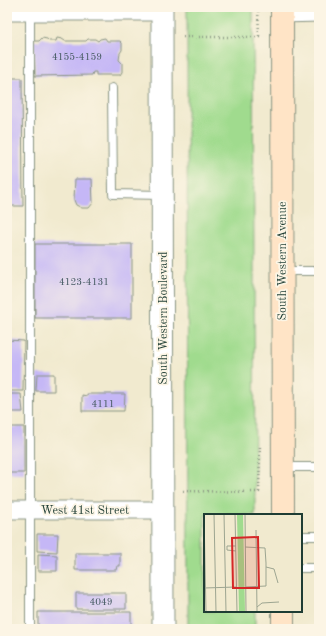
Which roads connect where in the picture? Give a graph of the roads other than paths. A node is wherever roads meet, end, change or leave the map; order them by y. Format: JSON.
{"nodes":[{"id":1,"x":30,"y":10,"type":"edge"},
{"id":2,"x":162,"y":10,"type":"edge"},
{"id":3,"x":282,"y":10,"type":"edge"},
{"id":4,"x":7,"y":12,"type":"edge"},
{"id":5,"x":319,"y":13,"type":"edge"},
{"id":6,"x":112,"y":88,"type":"dead end"},
{"id":7,"x":162,"y":195,"type":"junction"},
{"id":8,"x":282,"y":271,"type":"junction"},
{"id":9,"x":319,"y":272,"type":"edge"},
{"id":10,"x":283,"y":467,"type":"junction"},
{"id":11,"x":319,"y":468,"type":"edge"},
{"id":12,"x":7,"y":510,"type":"edge"},
{"id":13,"x":30,"y":510,"type":"junction"},
{"id":14,"x":163,"y":510,"type":"junction"},
{"id":15,"x":283,"y":514,"type":"edge"},
{"id":16,"x":302,"y":536,"type":"edge"},
{"id":17,"x":319,"y":536,"type":"edge"},
{"id":18,"x":302,"y":568,"type":"edge"},
{"id":19,"x":319,"y":568,"type":"edge"},
{"id":20,"x":283,"y":612,"type":"edge"},
{"id":21,"x":30,"y":629,"type":"edge"},
{"id":22,"x":163,"y":629,"type":"edge"},
{"id":23,"x":283,"y":629,"type":"edge"}],
"edges":[{"from":1,"to":2,"type":"street"},
{"from":1,"to":4,"type":"street"},
{"from":1,"to":13,"type":"lane"},
{"from":2,"to":7,"type":"street","name":"South Western Boulevard"},
{"from":3,"to":5,"type":"street"},
{"from":3,"to":8,"type":"main road","name":"South Western Avenue"},
{"from":6,"to":7,"type":"lane"},
{"from":7,"to":14,"type":"street","name":"South Western Boulevard"},
{"from":8,"to":9,"type":"lane"},
{"from":8,"to":10,"type":"main road","name":"South Western Avenue"},
{"from":10,"to":11,"type":"lane"},
{"from":10,"to":15,"type":"main road","name":"South Western Avenue"},
{"from":12,"to":13,"type":"street","name":"West 41st Street"},
{"from":13,"to":14,"type":"street","name":"West 41st Street"},
{"from":13,"to":21,"type":"lane"},
{"from":14,"to":22,"type":"street","name":"South Western Boulevard"},
{"from":16,"to":17,"type":"lane"},
{"from":18,"to":19,"type":"lane"},
{"from":20,"to":23,"type":"main road"}]}
